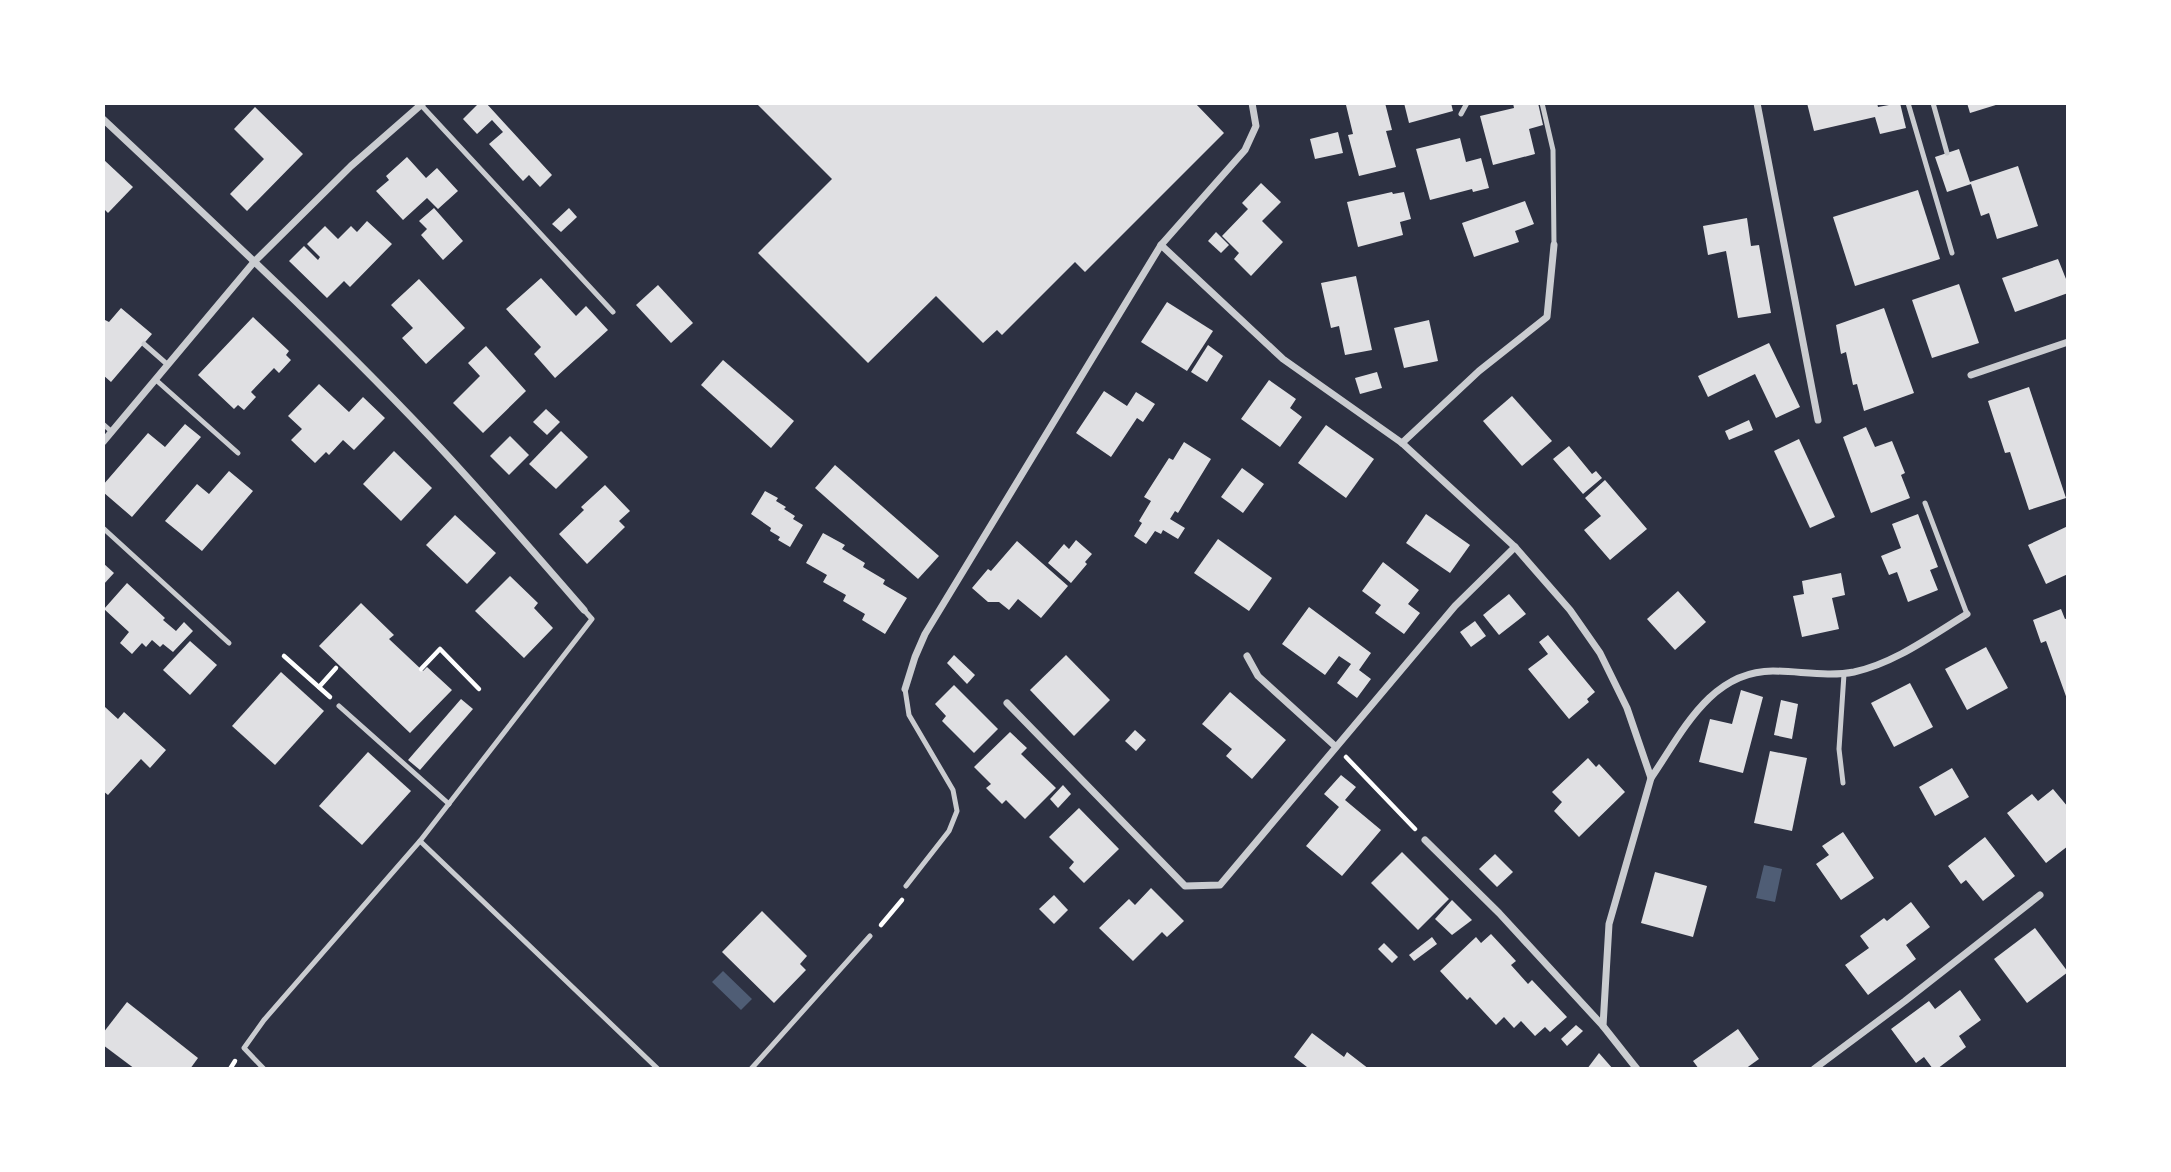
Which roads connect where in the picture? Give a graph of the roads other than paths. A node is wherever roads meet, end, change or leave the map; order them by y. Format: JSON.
{"nodes":[{"id":1,"x":1252,"y":103,"type":"edge"},
{"id":2,"x":1467,"y":103,"type":"edge"},
{"id":3,"x":1542,"y":103,"type":"edge"},
{"id":4,"x":1757,"y":103,"type":"edge"},
{"id":5,"x":1908,"y":103,"type":"edge"},
{"id":6,"x":1933,"y":103,"type":"edge"},
{"id":7,"x":422,"y":104,"type":"edge"},
{"id":8,"x":1461,"y":114,"type":"dead end"},
{"id":9,"x":105,"y":124,"type":"edge"},
{"id":10,"x":1947,"y":153,"type":"dead end"},
{"id":11,"x":1161,"y":245,"type":"junction"},
{"id":12,"x":1554,"y":245,"type":"joint"},
{"id":13,"x":1952,"y":253,"type":"dead end"},
{"id":14,"x":254,"y":262,"type":"junction"},
{"id":15,"x":613,"y":312,"type":"dead end"},
{"id":16,"x":2068,"y":342,"type":"edge"},
{"id":17,"x":144,"y":344,"type":"dead end"},
{"id":18,"x":168,"y":365,"type":"junction"},
{"id":19,"x":1971,"y":375,"type":"dead end"},
{"id":20,"x":156,"y":380,"type":"junction"},
{"id":21,"x":1818,"y":420,"type":"dead end"},
{"id":22,"x":103,"y":424,"type":"edge"},
{"id":23,"x":111,"y":432,"type":"junction"},
{"id":24,"x":103,"y":442,"type":"edge"},
{"id":25,"x":1402,"y":443,"type":"junction"},
{"id":26,"x":238,"y":453,"type":"dead end"},
{"id":27,"x":1925,"y":503,"type":"dead end"},
{"id":28,"x":103,"y":528,"type":"edge"},
{"id":29,"x":1515,"y":547,"type":"junction"},
{"id":30,"x":584,"y":610,"type":"joint"},
{"id":31,"x":1967,"y":614,"type":"joint"},
{"id":32,"x":229,"y":643,"type":"dead end"},
{"id":33,"x":1247,"y":656,"type":"dead end"},
{"id":34,"x":1844,"y":674,"type":"junction"},
{"id":35,"x":905,"y":688,"type":"joint"},
{"id":36,"x":1007,"y":703,"type":"dead end"},
{"id":37,"x":339,"y":706,"type":"road end"},
{"id":38,"x":1335,"y":746,"type":"junction"},
{"id":39,"x":1651,"y":778,"type":"junction"},
{"id":40,"x":1843,"y":783,"type":"dead end"},
{"id":41,"x":449,"y":804,"type":"junction"},
{"id":42,"x":1425,"y":840,"type":"road end"},
{"id":43,"x":420,"y":841,"type":"junction"},
{"id":44,"x":905,"y":886,"type":"road end"},
{"id":45,"x":2040,"y":895,"type":"dead end"},
{"id":46,"x":870,"y":936,"type":"road end"},
{"id":47,"x":1603,"y":1026,"type":"junction"},
{"id":48,"x":264,"y":1069,"type":"edge"},
{"id":49,"x":658,"y":1069,"type":"edge"},
{"id":50,"x":751,"y":1069,"type":"edge"},
{"id":51,"x":1637,"y":1069,"type":"edge"},
{"id":52,"x":1814,"y":1069,"type":"edge"}],
"edges":[{"from":1,"to":11,"type":"street"},
{"from":2,"to":8,"type":"lane"},
{"from":3,"to":12,"type":"lane"},
{"from":4,"to":21,"type":"street"},
{"from":5,"to":13,"type":"lane"},
{"from":6,"to":10,"type":"lane"},
{"from":7,"to":14,"type":"street"},
{"from":7,"to":15,"type":"lane"},
{"from":9,"to":14,"type":"street"},
{"from":11,"to":25,"type":"street"},
{"from":11,"to":35,"type":"street"},
{"from":12,"to":25,"type":"street"},
{"from":14,"to":18,"type":"street"},
{"from":14,"to":30,"type":"street"},
{"from":16,"to":19,"type":"street"},
{"from":17,"to":18,"type":"lane"},
{"from":18,"to":20,"type":"street"},
{"from":20,"to":23,"type":"street"},
{"from":20,"to":26,"type":"lane"},
{"from":22,"to":23,"type":"lane"},
{"from":23,"to":24,"type":"street"},
{"from":25,"to":29,"type":"street"},
{"from":27,"to":31,"type":"lane"},
{"from":28,"to":32,"type":"lane"},
{"from":29,"to":38,"type":"street"},
{"from":29,"to":39,"type":"street"},
{"from":30,"to":41,"type":"lane"},
{"from":31,"to":34,"type":"street"},
{"from":33,"to":38,"type":"street"},
{"from":34,"to":39,"type":"street"},
{"from":34,"to":40,"type":"lane"},
{"from":35,"to":44,"type":"lane"},
{"from":36,"to":38,"type":"street"},
{"from":37,"to":41,"type":"lane"},
{"from":39,"to":47,"type":"street"},
{"from":41,"to":43,"type":"lane"},
{"from":42,"to":47,"type":"street"},
{"from":43,"to":48,"type":"lane"},
{"from":43,"to":49,"type":"lane"},
{"from":45,"to":52,"type":"street"},
{"from":46,"to":50,"type":"lane"},
{"from":47,"to":51,"type":"street"}]}
